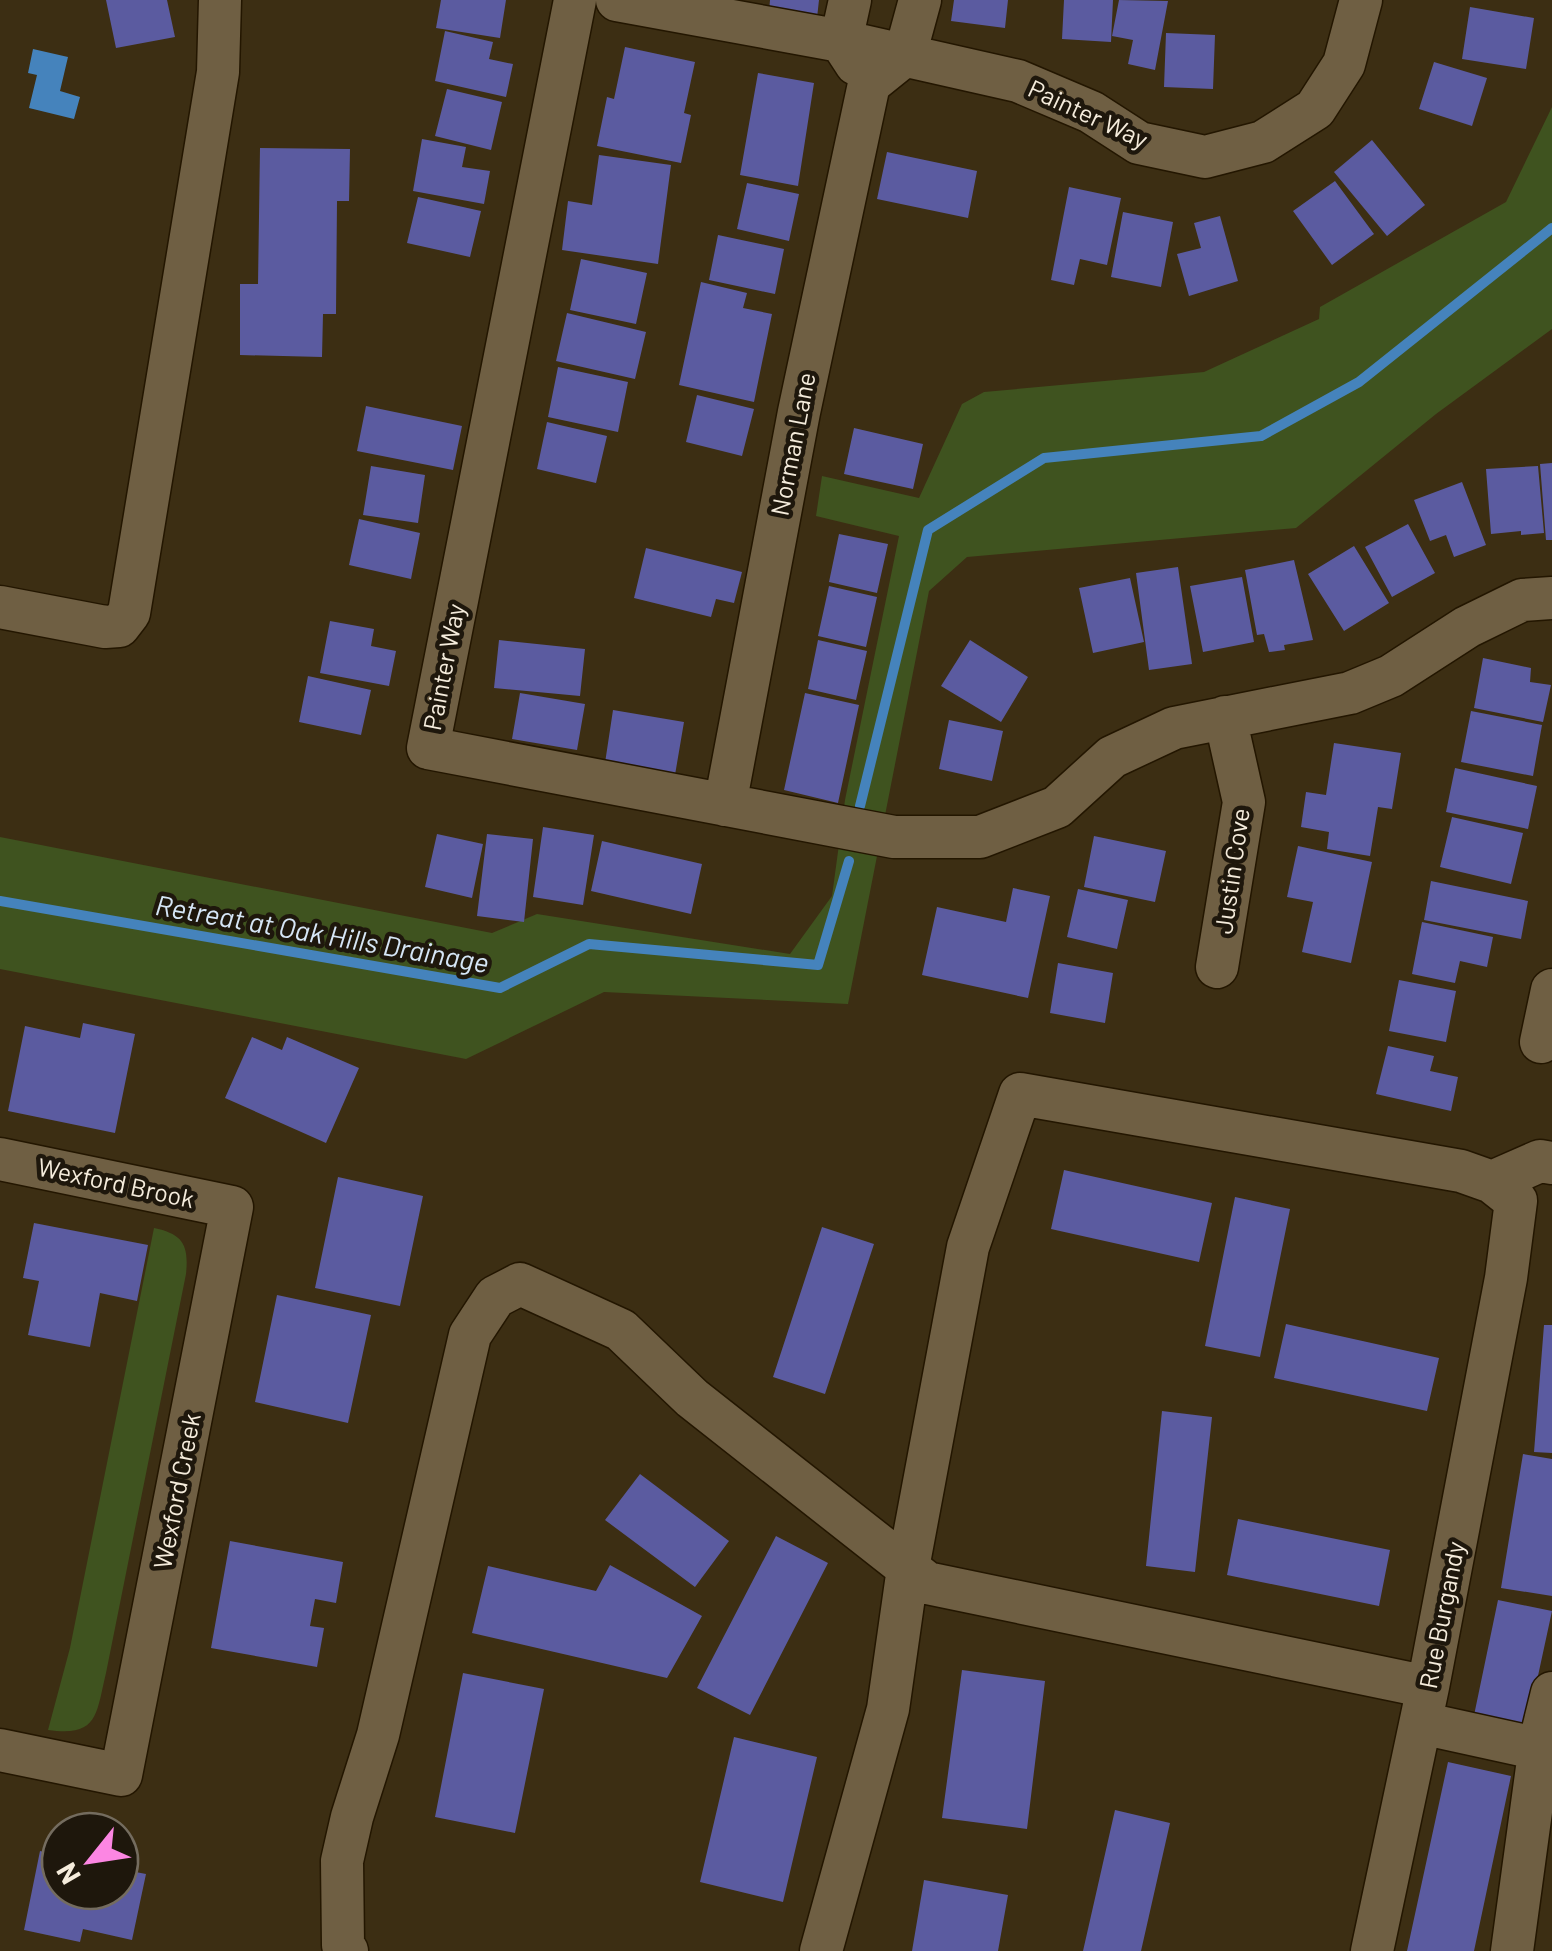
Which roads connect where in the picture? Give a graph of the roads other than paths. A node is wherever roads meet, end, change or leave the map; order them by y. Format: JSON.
{"nodes":[{"id":1,"x":220,"y":0,"type":"edge"},
{"id":2,"x":575,"y":0,"type":"edge"},
{"id":3,"x":617,"y":0,"type":"edge"},
{"id":4,"x":920,"y":0,"type":"edge"},
{"id":5,"x":1361,"y":0,"type":"edge"},
{"id":6,"x":845,"y":20,"type":"edge"},
{"id":7,"x":905,"y":55,"type":"junction"},
{"id":8,"x":869,"y":84,"type":"junction"},
{"id":9,"x":1552,"y":598,"type":"edge"},
{"id":10,"x":0,"y":607,"type":"edge"},
{"id":11,"x":1225,"y":717,"type":"junction"},
{"id":12,"x":725,"y":805,"type":"junction"},
{"id":13,"x":1217,"y":968,"type":"dead end"},
{"id":14,"x":1552,"y":990,"type":"edge"},
{"id":15,"x":1541,"y":1042,"type":"dead end"},
{"id":16,"x":0,"y":1159,"type":"edge"},
{"id":17,"x":1552,"y":1163,"type":"edge"},
{"id":18,"x":1492,"y":1182,"type":"junction"},
{"id":19,"x":232,"y":1207,"type":"joint"},
{"id":20,"x":908,"y":1568,"type":"junction"},
{"id":21,"x":1552,"y":1693,"type":"edge"},
{"id":22,"x":1425,"y":1705,"type":"junction"},
{"id":23,"x":1540,"y":1749,"type":"junction"},
{"id":24,"x":0,"y":1750,"type":"edge"},
{"id":25,"x":346,"y":1951,"type":"edge"},
{"id":26,"x":821,"y":1951,"type":"edge"},
{"id":27,"x":1372,"y":1951,"type":"edge"},
{"id":28,"x":1512,"y":1951,"type":"edge"}],
"edges":[{"from":1,"to":10,"type":"street"},
{"from":2,"to":12,"type":"street","name":"Painter Way"},
{"from":3,"to":6,"type":"street","name":"Painter Way"},
{"from":4,"to":7,"type":"street"},
{"from":5,"to":7,"type":"street","name":"Painter Way"},
{"from":6,"to":7,"type":"street","name":"Painter Way"},
{"from":6,"to":8,"type":"street"},
{"from":7,"to":8,"type":"street"},
{"from":8,"to":12,"type":"street","name":"Norman Lane"},
{"from":9,"to":11,"type":"street","name":"Painter Way"},
{"from":11,"to":12,"type":"street","name":"Painter Way"},
{"from":11,"to":13,"type":"street","name":"Justin Cove"},
{"from":14,"to":15,"type":"street"},
{"from":16,"to":19,"type":"street","name":"Wexford Brook"},
{"from":17,"to":18,"type":"street"},
{"from":18,"to":20,"type":"street"},
{"from":18,"to":22,"type":"street","name":"Rue Burgandy"},
{"from":19,"to":24,"type":"street","name":"Wexford Creek"},
{"from":20,"to":22,"type":"street"},
{"from":20,"to":25,"type":"street"},
{"from":20,"to":26,"type":"street"},
{"from":21,"to":23,"type":"street"},
{"from":22,"to":23,"type":"street"},
{"from":22,"to":27,"type":"street","name":"Rue Burgandy"},
{"from":23,"to":28,"type":"street"}]}
